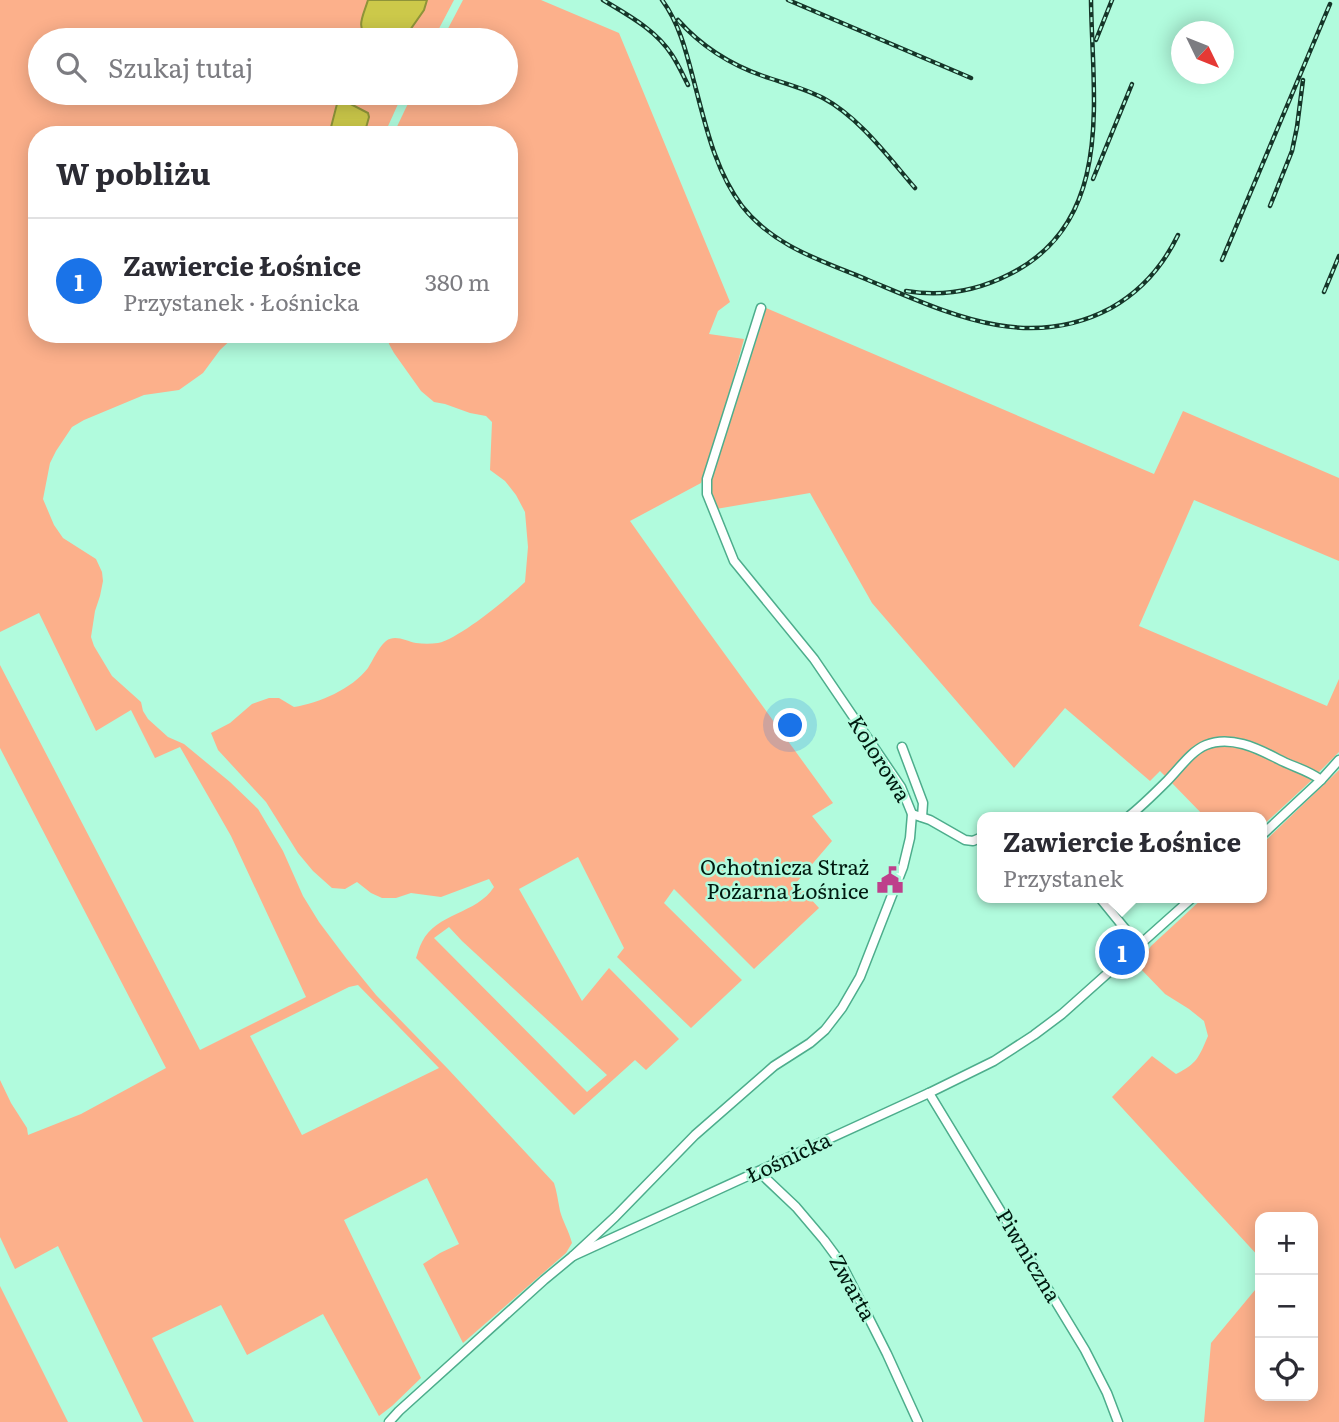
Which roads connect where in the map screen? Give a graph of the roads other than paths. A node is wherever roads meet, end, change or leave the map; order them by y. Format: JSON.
{"nodes":[{"id":1,"x":761,"y":308,"type":"dead end"},
{"id":2,"x":902,"y":747,"type":"dead end"},
{"id":3,"x":1339,"y":760,"type":"edge"},
{"id":4,"x":1321,"y":780,"type":"junction"},
{"id":5,"x":1133,"y":812,"type":"edge"},
{"id":6,"x":912,"y":814,"type":"junction"},
{"id":7,"x":922,"y":817,"type":"junction"},
{"id":8,"x":1267,"y":830,"type":"edge"},
{"id":9,"x":977,"y":839,"type":"edge"},
{"id":10,"x":1104,"y":903,"type":"edge"},
{"id":11,"x":1186,"y":903,"type":"edge"},
{"id":12,"x":1139,"y":946,"type":"junction"},
{"id":13,"x":929,"y":1093,"type":"junction"},
{"id":14,"x":759,"y":1172,"type":"junction"},
{"id":15,"x":573,"y":1256,"type":"junction"},
{"id":16,"x":389,"y":1422,"type":"edge"},
{"id":17,"x":918,"y":1422,"type":"edge"},
{"id":18,"x":1118,"y":1422,"type":"edge"}],
"edges":[{"from":1,"to":6,"type":"street","name":"Kolorowa"},
{"from":2,"to":7,"type":"street"},
{"from":3,"to":4,"type":"street"},
{"from":4,"to":5,"type":"street"},
{"from":4,"to":8,"type":"street"},
{"from":6,"to":7,"type":"street"},
{"from":6,"to":15,"type":"street","name":"Kolorowa"},
{"from":7,"to":9,"type":"street"},
{"from":10,"to":12,"type":"street"},
{"from":11,"to":12,"type":"street","name":"Łośnicka"},
{"from":12,"to":13,"type":"street","name":"Łośnicka"},
{"from":13,"to":14,"type":"street","name":"Łośnicka"},
{"from":13,"to":18,"type":"street","name":"Piwniczna"},
{"from":14,"to":15,"type":"street","name":"Łośnicka"},
{"from":14,"to":17,"type":"street","name":"Zwarta"},
{"from":15,"to":16,"type":"street","name":"Łośnicka"}]}
